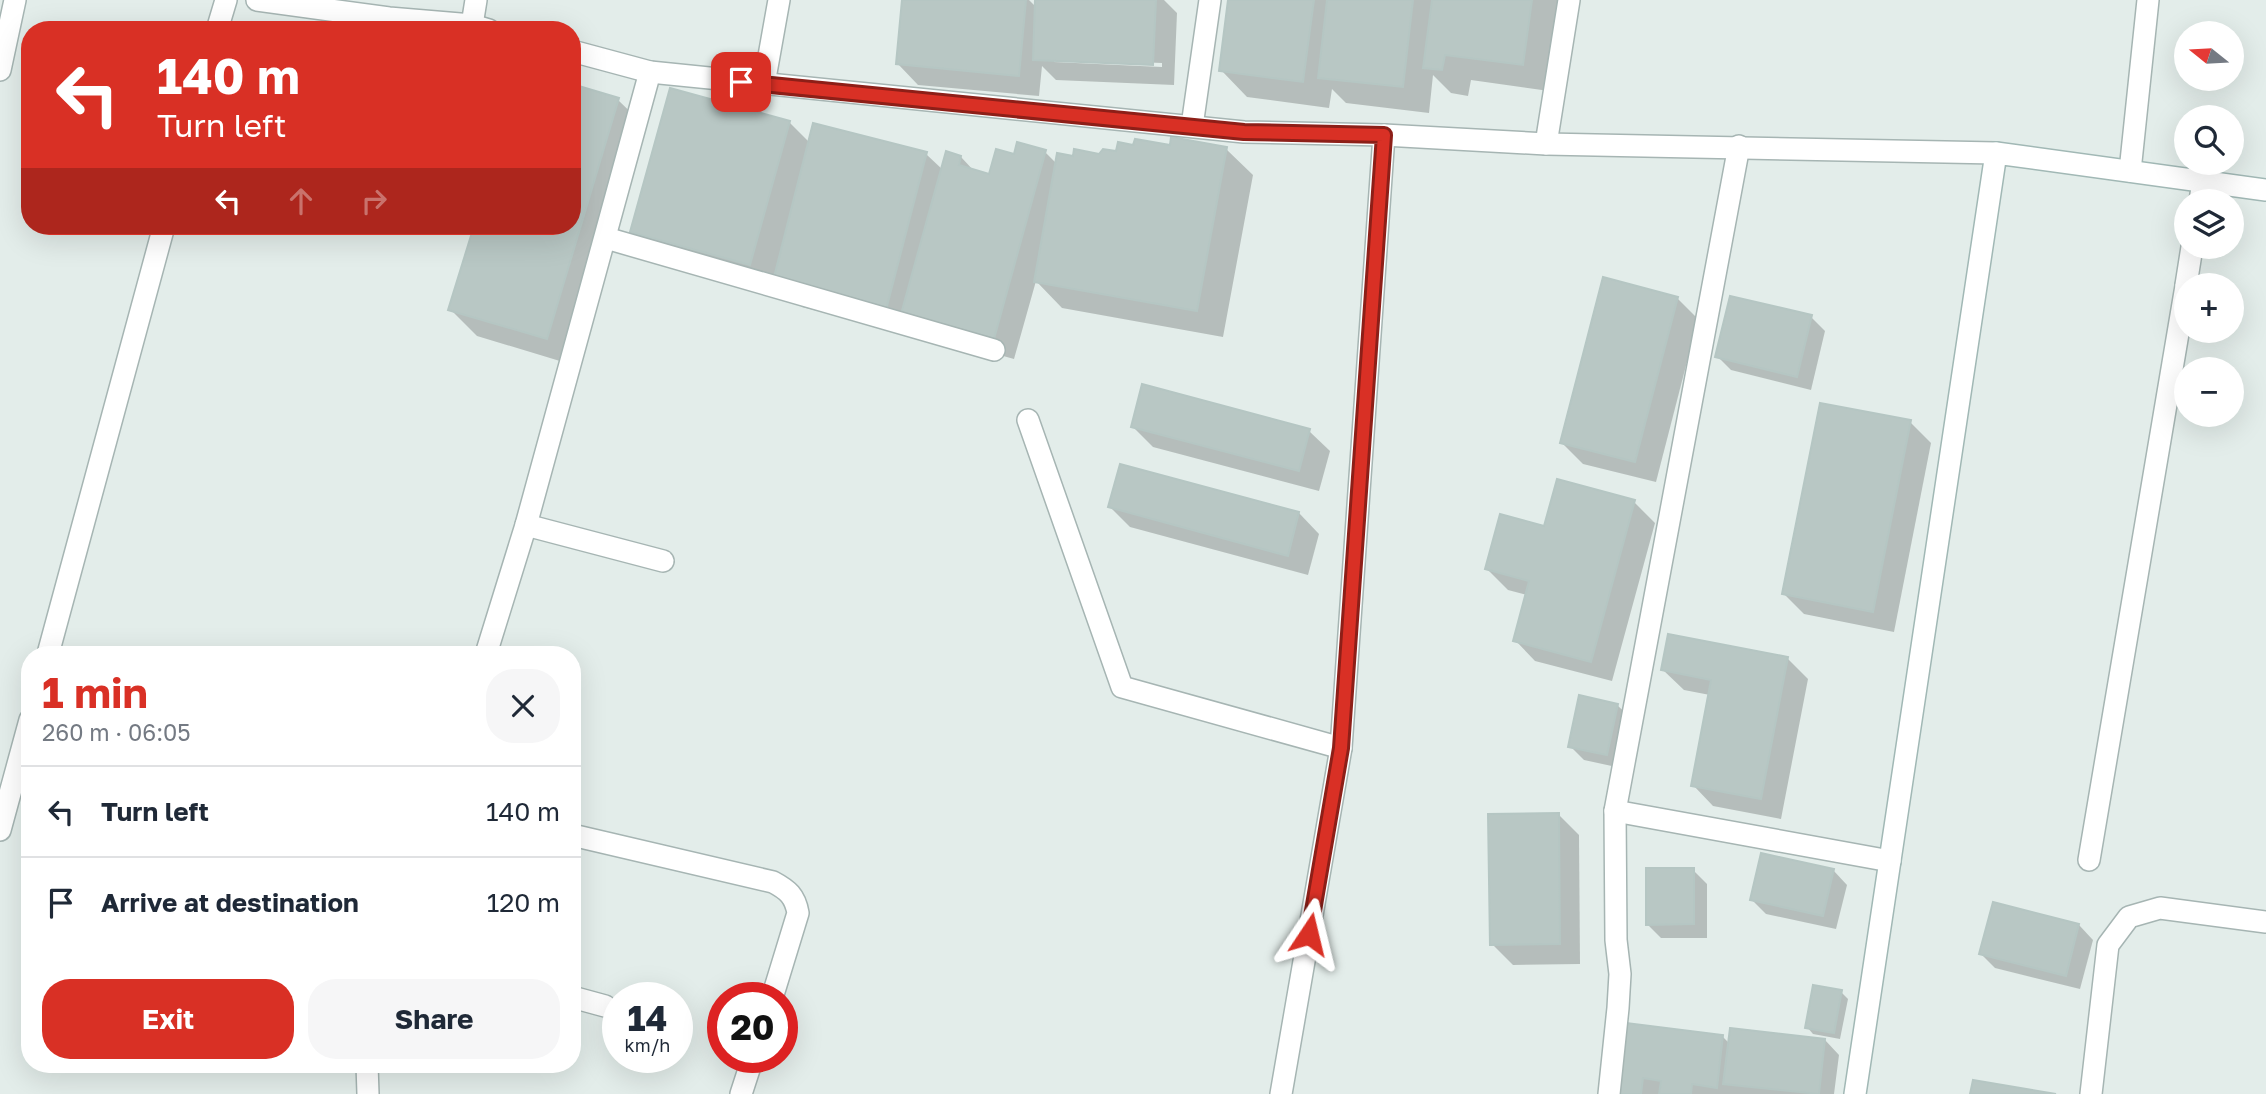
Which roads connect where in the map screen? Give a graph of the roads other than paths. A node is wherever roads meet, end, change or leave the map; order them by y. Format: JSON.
{"nodes":[{"id":1,"x":15,"y":0,"type":"edge"},
{"id":2,"x":226,"y":0,"type":"edge"},
{"id":3,"x":257,"y":0,"type":"edge"},
{"id":4,"x":476,"y":0,"type":"edge"},
{"id":5,"x":779,"y":0,"type":"edge"},
{"id":6,"x":1210,"y":0,"type":"edge"},
{"id":7,"x":1569,"y":0,"type":"edge"},
{"id":8,"x":2148,"y":0,"type":"edge"},
{"id":9,"x":220,"y":21,"type":"edge"},
{"id":10,"x":420,"y":21,"type":"edge"},
{"id":11,"x":480,"y":21,"type":"edge"},
{"id":12,"x":581,"y":53,"type":"edge"},
{"id":13,"x":0,"y":70,"type":"edge"},
{"id":14,"x":650,"y":72,"type":"junction"},
{"id":15,"x":764,"y":84,"type":"junction"},
{"id":16,"x":1192,"y":126,"type":"junction"},
{"id":17,"x":1384,"y":135,"type":"junction"},
{"id":18,"x":1546,"y":144,"type":"junction"},
{"id":19,"x":1739,"y":146,"type":"junction"},
{"id":20,"x":1996,"y":153,"type":"junction"},
{"id":21,"x":2130,"y":172,"type":"junction"},
{"id":22,"x":2194,"y":189,"type":"edge"},
{"id":23,"x":2244,"y":190,"type":"edge"},
{"id":24,"x":2266,"y":190,"type":"edge"},
{"id":25,"x":162,"y":235,"type":"edge"},
{"id":26,"x":606,"y":238,"type":"junction"},
{"id":27,"x":2176,"y":343,"type":"edge"},
{"id":28,"x":994,"y":350,"type":"dead end"},
{"id":29,"x":1028,"y":420,"type":"dead end"},
{"id":30,"x":526,"y":525,"type":"junction"},
{"id":31,"x":663,"y":561,"type":"dead end"},
{"id":32,"x":50,"y":646,"type":"edge"},
{"id":33,"x":488,"y":646,"type":"edge"},
{"id":34,"x":1341,"y":748,"type":"junction"},
{"id":35,"x":21,"y":753,"type":"edge"},
{"id":36,"x":1615,"y":811,"type":"junction"},
{"id":37,"x":0,"y":830,"type":"edge"},
{"id":38,"x":581,"y":837,"type":"edge"},
{"id":39,"x":2089,"y":860,"type":"dead end"},
{"id":40,"x":1890,"y":861,"type":"junction"},
{"id":41,"x":2266,"y":922,"type":"edge"},
{"id":42,"x":777,"y":982,"type":"edge"},
{"id":43,"x":581,"y":999,"type":"edge"},
{"id":44,"x":602,"y":1005,"type":"edge"},
{"id":45,"x":368,"y":1073,"type":"edge"},
{"id":46,"x":748,"y":1073,"type":"edge"},
{"id":47,"x":368,"y":1094,"type":"edge"},
{"id":48,"x":741,"y":1094,"type":"edge"},
{"id":49,"x":1281,"y":1094,"type":"edge"},
{"id":50,"x":1609,"y":1094,"type":"edge"},
{"id":51,"x":1855,"y":1094,"type":"edge"},
{"id":52,"x":2091,"y":1094,"type":"edge"}],
"edges":[{"from":1,"to":13,"type":"street"},
{"from":2,"to":9,"type":"street"},
{"from":3,"to":10,"type":"street"},
{"from":4,"to":11,"type":"street"},
{"from":5,"to":15,"type":"street"},
{"from":6,"to":16,"type":"street"},
{"from":7,"to":18,"type":"street"},
{"from":8,"to":21,"type":"street"},
{"from":12,"to":14,"type":"street"},
{"from":14,"to":15,"type":"street"},
{"from":14,"to":26,"type":"street"},
{"from":15,"to":16,"type":"street"},
{"from":16,"to":17,"type":"street"},
{"from":17,"to":18,"type":"street"},
{"from":17,"to":34,"type":"street"},
{"from":18,"to":19,"type":"street"},
{"from":19,"to":20,"type":"street"},
{"from":19,"to":36,"type":"street"},
{"from":20,"to":21,"type":"street"},
{"from":20,"to":40,"type":"street"},
{"from":21,"to":22,"type":"street"},
{"from":23,"to":24,"type":"street"},
{"from":25,"to":32,"type":"street"},
{"from":26,"to":28,"type":"street"},
{"from":26,"to":30,"type":"street"},
{"from":27,"to":39,"type":"street"},
{"from":29,"to":34,"type":"street"},
{"from":30,"to":31,"type":"street"},
{"from":30,"to":33,"type":"street"},
{"from":34,"to":49,"type":"street"},
{"from":35,"to":37,"type":"street"},
{"from":36,"to":40,"type":"street"},
{"from":36,"to":50,"type":"street"},
{"from":38,"to":42,"type":"street"},
{"from":40,"to":51,"type":"street"},
{"from":41,"to":52,"type":"street"},
{"from":43,"to":44,"type":"street"},
{"from":45,"to":47,"type":"street"},
{"from":46,"to":48,"type":"street"}]}
